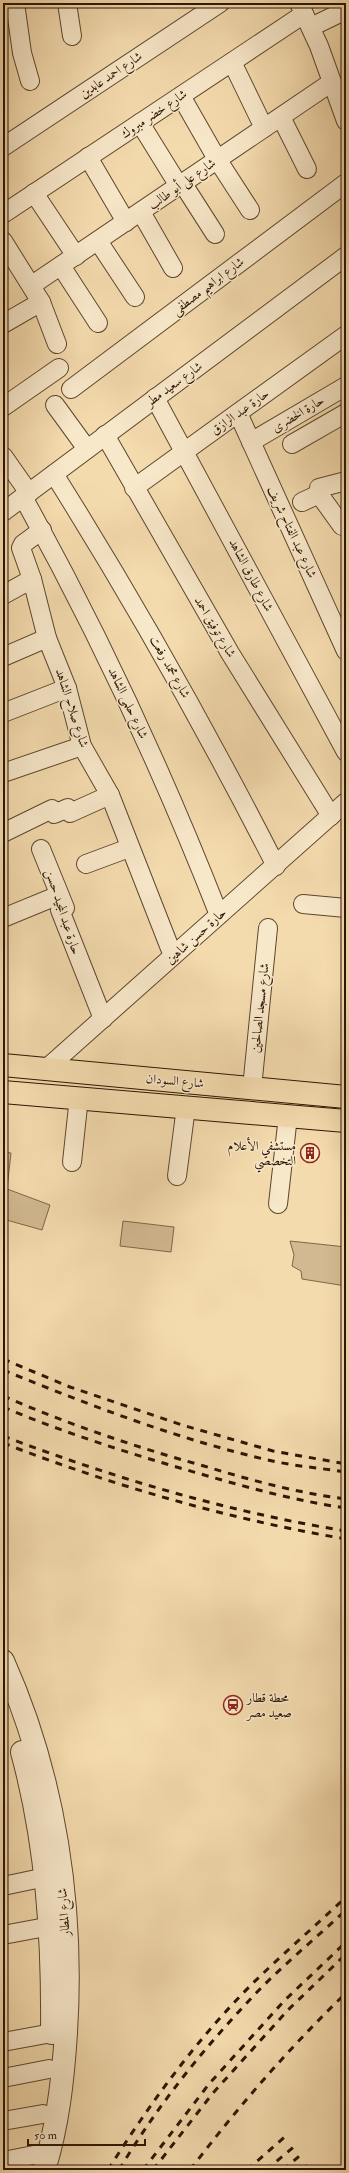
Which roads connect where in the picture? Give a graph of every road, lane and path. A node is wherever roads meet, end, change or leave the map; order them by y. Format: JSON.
{"nodes":[{"id":1,"x":15,"y":3,"type":"edge"},
{"id":2,"x":67,"y":3,"type":"edge"},
{"id":3,"x":220,"y":3,"type":"edge"},
{"id":4,"x":346,"y":10,"type":"edge"},
{"id":5,"x":305,"y":15,"type":"edge"},
{"id":6,"x":72,"y":36,"type":"dead end"},
{"id":7,"x":232,"y":62,"type":"junction"},
{"id":8,"x":30,"y":81,"type":"dead end"},
{"id":9,"x":332,"y":82,"type":"junction"},
{"id":10,"x":181,"y":96,"type":"junction"},
{"id":11,"x":281,"y":117,"type":"junction"},
{"id":12,"x":346,"y":122,"type":"edge"},
{"id":13,"x":140,"y":123,"type":"junction"},
{"id":14,"x":264,"y":128,"type":"junction"},
{"id":15,"x":3,"y":147,"type":"edge"},
{"id":16,"x":88,"y":157,"type":"junction"},
{"id":17,"x":217,"y":159,"type":"junction"},
{"id":18,"x":307,"y":169,"type":"dead end"},
{"id":19,"x":346,"y":183,"type":"edge"},
{"id":20,"x":181,"y":185,"type":"junction"},
{"id":21,"x":34,"y":193,"type":"junction"},
{"id":22,"x":250,"y":210,"type":"dead end"},
{"id":23,"x":3,"y":214,"type":"edge"},
{"id":24,"x":133,"y":217,"type":"junction"},
{"id":25,"x":215,"y":234,"type":"dead end"},
{"id":26,"x":3,"y":241,"type":"edge"},
{"id":27,"x":98,"y":241,"type":"junction"},
{"id":28,"x":76,"y":256,"type":"junction"},
{"id":29,"x":346,"y":256,"type":"edge"},
{"id":30,"x":61,"y":266,"type":"junction"},
{"id":31,"x":173,"y":268,"type":"dead end"},
{"id":32,"x":32,"y":285,"type":"junction"},
{"id":33,"x":135,"y":297,"type":"dead end"},
{"id":34,"x":41,"y":302,"type":"junction"},
{"id":35,"x":98,"y":323,"type":"dead end"},
{"id":36,"x":3,"y":324,"type":"edge"},
{"id":37,"x":346,"y":335,"type":"edge"},
{"id":38,"x":57,"y":344,"type":"dead end"},
{"id":39,"x":59,"y":368,"type":"dead end"},
{"id":40,"x":346,"y":386,"type":"edge"},
{"id":41,"x":71,"y":389,"type":"dead end"},
{"id":42,"x":155,"y":398,"type":"junction"},
{"id":43,"x":55,"y":405,"type":"dead end"},
{"id":44,"x":3,"y":407,"type":"edge"},
{"id":45,"x":238,"y":413,"type":"junction"},
{"id":46,"x":346,"y":413,"type":"edge"},
{"id":47,"x":105,"y":435,"type":"junction"},
{"id":48,"x":251,"y":442,"type":"junction"},
{"id":49,"x":292,"y":444,"type":"dead end"},
{"id":50,"x":87,"y":449,"type":"junction"},
{"id":51,"x":185,"y":451,"type":"junction"},
{"id":52,"x":3,"y":456,"type":"edge"},
{"id":53,"x":54,"y":474,"type":"junction"},
{"id":54,"x":346,"y":482,"type":"edge"},
{"id":55,"x":134,"y":488,"type":"junction"},
{"id":56,"x":319,"y":494,"type":"junction"},
{"id":57,"x":26,"y":495,"type":"junction"},
{"id":58,"x":302,"y":502,"type":"dead end"},
{"id":59,"x":3,"y":512,"type":"edge"},
{"id":60,"x":342,"y":526,"type":"dead end"},
{"id":61,"x":42,"y":530,"type":"junction"},
{"id":62,"x":32,"y":579,"type":"junction"},
{"id":63,"x":3,"y":595,"type":"edge"},
{"id":64,"x":47,"y":638,"type":"junction"},
{"id":65,"x":346,"y":651,"type":"edge"},
{"id":66,"x":3,"y":657,"type":"edge"},
{"id":67,"x":67,"y":688,"type":"junction"},
{"id":68,"x":3,"y":713,"type":"edge"},
{"id":69,"x":82,"y":746,"type":"junction"},
{"id":70,"x":346,"y":752,"type":"edge"},
{"id":71,"x":3,"y":774,"type":"edge"},
{"id":72,"x":110,"y":795,"type":"junction"},
{"id":73,"x":346,"y":802,"type":"edge"},
{"id":74,"x":331,"y":816,"type":"junction"},
{"id":75,"x":3,"y":833,"type":"edge"},
{"id":76,"x":129,"y":848,"type":"junction"},
{"id":77,"x":41,"y":849,"type":"dead end"},
{"id":78,"x":86,"y":864,"type":"dead end"},
{"id":79,"x":276,"y":866,"type":"junction"},
{"id":80,"x":60,"y":895,"type":"junction"},
{"id":81,"x":303,"y":904,"type":"dead end"},
{"id":82,"x":346,"y":908,"type":"edge"},
{"id":83,"x":219,"y":916,"type":"junction"},
{"id":84,"x":3,"y":918,"type":"edge"},
{"id":85,"x":268,"y":928,"type":"dead end"},
{"id":86,"x":168,"y":961,"type":"junction"},
{"id":87,"x":103,"y":1019,"type":"junction"},
{"id":88,"x":3,"y":1065,"type":"edge"},
{"id":89,"x":46,"y":1069,"type":"junction"},
{"id":90,"x":252,"y":1088,"type":"junction"},
{"id":91,"x":3,"y":1092,"type":"edge"},
{"id":92,"x":79,"y":1097,"type":"junction"},
{"id":93,"x":346,"y":1097,"type":"edge"},
{"id":94,"x":186,"y":1107,"type":"junction"},
{"id":95,"x":288,"y":1116,"type":"junction"},
{"id":96,"x":346,"y":1121,"type":"edge"},
{"id":97,"x":72,"y":1162,"type":"dead end"},
{"id":98,"x":177,"y":1176,"type":"dead end"},
{"id":99,"x":278,"y":1204,"type":"dead end"},
{"id":100,"x":3,"y":1661,"type":"edge"},
{"id":101,"x":3,"y":1698,"type":"edge"},
{"id":102,"x":46,"y":1877,"type":"junction"},
{"id":103,"x":3,"y":1886,"type":"edge"},
{"id":104,"x":50,"y":1926,"type":"junction"},
{"id":105,"x":3,"y":1935,"type":"edge"},
{"id":106,"x":52,"y":2033,"type":"junction"},
{"id":107,"x":3,"y":2042,"type":"edge"},
{"id":108,"x":50,"y":2070,"type":"junction"},
{"id":109,"x":3,"y":2078,"type":"edge"},
{"id":110,"x":43,"y":2114,"type":"junction"},
{"id":111,"x":3,"y":2121,"type":"edge"},
{"id":112,"x":3,"y":2161,"type":"edge"},
{"id":113,"x":39,"y":2162,"type":"edge"}],
"edges":[{"from":1,"to":8,"type":"street"},
{"from":2,"to":6,"type":"street"},
{"from":3,"to":15,"type":"street","name":"شارع احمد عابدين"},
{"from":4,"to":5,"type":"street","name":"شارع خضر مبروك"},
{"from":5,"to":7,"type":"street","name":"شارع خضر مبروك"},
{"from":5,"to":9,"type":"street"},
{"from":7,"to":10,"type":"street","name":"شارع خضر مبروك"},
{"from":7,"to":14,"type":"street"},
{"from":9,"to":11,"type":"street","name":"شارع على أبو طالب"},
{"from":9,"to":12,"type":"street"},
{"from":10,"to":13,"type":"street","name":"شارع خضر مبروك"},
{"from":10,"to":17,"type":"street"},
{"from":11,"to":14,"type":"street","name":"شارع على أبو طالب"},
{"from":11,"to":18,"type":"street"},
{"from":13,"to":16,"type":"street","name":"شارع خضر مبروك"},
{"from":13,"to":20,"type":"street"},
{"from":14,"to":17,"type":"street","name":"شارع على أبو طالب"},
{"from":16,"to":21,"type":"street","name":"شارع خضر مبروك"},
{"from":16,"to":24,"type":"street"},
{"from":17,"to":20,"type":"street","name":"شارع على أبو طالب"},
{"from":17,"to":22,"type":"street"},
{"from":19,"to":41,"type":"street","name":"شارع ابراهيم مصطفى"},
{"from":20,"to":24,"type":"street","name":"شارع على أبو طالب"},
{"from":20,"to":25,"type":"street"},
{"from":21,"to":23,"type":"street","name":"شارع خضر مبروك"},
{"from":21,"to":28,"type":"street"},
{"from":24,"to":27,"type":"street","name":"شارع على أبو طالب"},
{"from":24,"to":31,"type":"street"},
{"from":26,"to":32,"type":"street"},
{"from":27,"to":28,"type":"street","name":"شارع على أبو طالب"},
{"from":27,"to":33,"type":"street"},
{"from":28,"to":30,"type":"street","name":"شارع على أبو طالب"},
{"from":29,"to":42,"type":"street","name":"شارع سعيد مطر"},
{"from":30,"to":32,"type":"street","name":"شارع على أبو طالب"},
{"from":30,"to":35,"type":"street"},
{"from":32,"to":34,"type":"street"},
{"from":34,"to":36,"type":"street"},
{"from":34,"to":38,"type":"street"},
{"from":37,"to":45,"type":"street","name":"حارة عبد الرازق"},
{"from":39,"to":44,"type":"street"},
{"from":40,"to":48,"type":"street","name":"حارة الخضرى"},
{"from":42,"to":47,"type":"street","name":"شارع سعيد مطر"},
{"from":42,"to":51,"type":"street","name":"شارع طارق الشاهد"},
{"from":43,"to":50,"type":"street"},
{"from":45,"to":48,"type":"street","name":"شارع عبد الفتاح شريف"},
{"from":45,"to":51,"type":"street","name":"حارة عبد الرازق"},
{"from":46,"to":49,"type":"street"},
{"from":47,"to":50,"type":"street","name":"شارع سعيد مطر"},
{"from":47,"to":55,"type":"street","name":"شارع توفيق احمد"},
{"from":48,"to":65,"type":"street","name":"شارع عبد الفتاح شريف"},
{"from":50,"to":53,"type":"street","name":"شارع سعيد مطر"},
{"from":51,"to":55,"type":"street","name":"حارة عبد الرازق"},
{"from":51,"to":70,"type":"street","name":"شارع طارق الشاهد"},
{"from":52,"to":57,"type":"street","name":"شارع حلمى الشاهد"},
{"from":53,"to":57,"type":"street","name":"شارع سعيد مطر"},
{"from":53,"to":79,"type":"street","name":"شارع محمد رفعت"},
{"from":54,"to":56,"type":"street"},
{"from":55,"to":74,"type":"street","name":"شارع توفيق احمد"},
{"from":56,"to":58,"type":"street"},
{"from":56,"to":60,"type":"street"},
{"from":57,"to":59,"type":"street","name":"شارع سعيد مطر"},
{"from":57,"to":61,"type":"street","name":"شارع حلمى الشاهد"},
{"from":61,"to":62,"type":"street","name":"شارع صلاح الشاهد"},
{"from":61,"to":83,"type":"street","name":"شارع حلمى الشاهد"},
{"from":62,"to":63,"type":"street"},
{"from":62,"to":64,"type":"street","name":"شارع صلاح الشاهد"},
{"from":64,"to":66,"type":"street"},
{"from":64,"to":67,"type":"street","name":"شارع صلاح الشاهد"},
{"from":67,"to":68,"type":"street"},
{"from":67,"to":69,"type":"street","name":"شارع صلاح الشاهد"},
{"from":69,"to":71,"type":"street"},
{"from":69,"to":72,"type":"street","name":"شارع صلاح الشاهد"},
{"from":72,"to":75,"type":"street"},
{"from":72,"to":76,"type":"street","name":"شارع صلاح الشاهد"},
{"from":73,"to":74,"type":"street","name":"حارة حسن شاهين"},
{"from":74,"to":79,"type":"street","name":"حارة حسن شاهين"},
{"from":76,"to":78,"type":"street"},
{"from":76,"to":86,"type":"street","name":"شارع صلاح الشاهد"},
{"from":77,"to":80,"type":"street","name":"حارة عبد المجيد حسن"},
{"from":79,"to":83,"type":"street","name":"حارة حسن شاهين"},
{"from":80,"to":84,"type":"street"},
{"from":80,"to":87,"type":"street","name":"حارة عبد المجيد حسن"},
{"from":81,"to":82,"type":"street"},
{"from":83,"to":86,"type":"street","name":"حارة حسن شاهين"},
{"from":85,"to":90,"type":"street","name":"شارع مسجد الصالحين"},
{"from":86,"to":87,"type":"street","name":"حارة حسن شاهين"},
{"from":87,"to":89,"type":"street","name":"حارة حسن شاهين"},
{"from":88,"to":89,"type":"main road","name":"شارع السودان"},
{"from":89,"to":90,"type":"main road","name":"شارع السودان"},
{"from":90,"to":93,"type":"main road","name":"شارع السودان"},
{"from":91,"to":92,"type":"main road","name":"شارع السودان"},
{"from":92,"to":94,"type":"main road","name":"شارع السودان"},
{"from":92,"to":97,"type":"street"},
{"from":94,"to":95,"type":"main road","name":"شارع السودان"},
{"from":94,"to":98,"type":"street"},
{"from":95,"to":96,"type":"main road","name":"شارع السودان"},
{"from":95,"to":99,"type":"street"},
{"from":100,"to":113,"type":"street","name":"شارع المطار"},
{"from":101,"to":102,"type":"street","name":"شارع المطار"},
{"from":102,"to":103,"type":"street"},
{"from":102,"to":104,"type":"street","name":"شارع المطار"},
{"from":104,"to":105,"type":"street"},
{"from":104,"to":106,"type":"street","name":"شارع المطار"},
{"from":106,"to":107,"type":"street"},
{"from":106,"to":108,"type":"street","name":"شارع المطار"},
{"from":108,"to":109,"type":"street"},
{"from":108,"to":110,"type":"street","name":"شارع المطار"},
{"from":110,"to":111,"type":"street"},
{"from":110,"to":113,"type":"street","name":"شارع المطار"},
{"from":112,"to":113,"type":"street"}]}
